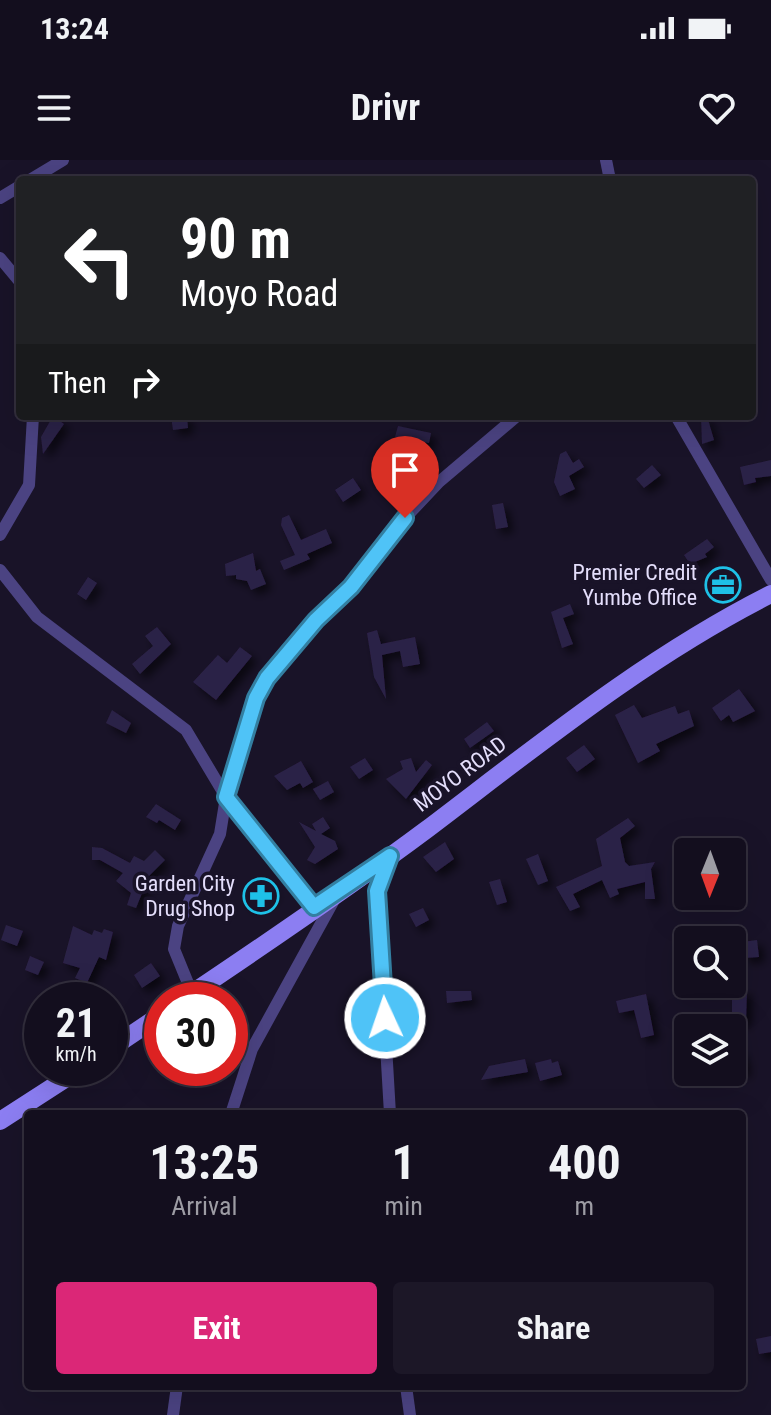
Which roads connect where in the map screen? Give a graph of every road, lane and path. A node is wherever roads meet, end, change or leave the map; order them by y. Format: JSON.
{"nodes":[{"id":1,"x":63,"y":160,"type":"edge"},
{"id":2,"x":37,"y":176,"type":"edge"},
{"id":3,"x":0,"y":258,"type":"edge"},
{"id":4,"x":16,"y":277,"type":"edge"},
{"id":5,"x":33,"y":420,"type":"edge"},
{"id":6,"x":512,"y":420,"type":"edge"},
{"id":7,"x":678,"y":420,"type":"edge"},
{"id":8,"x":0,"y":535,"type":"edge"},
{"id":9,"x":0,"y":570,"type":"edge"},
{"id":10,"x":771,"y":580,"type":"edge"},
{"id":11,"x":771,"y":594,"type":"edge"},
{"id":12,"x":226,"y":797,"type":"junction"},
{"id":13,"x":390,"y":856,"type":"junction"},
{"id":14,"x":339,"y":890,"type":"junction"},
{"id":15,"x":314,"y":907,"type":"junction"},
{"id":16,"x":183,"y":982,"type":"edge"},
{"id":17,"x":208,"y":982,"type":"edge"},
{"id":18,"x":54,"y":1086,"type":"edge"},
{"id":19,"x":232,"y":1110,"type":"edge"},
{"id":20,"x":390,"y":1110,"type":"edge"},
{"id":21,"x":0,"y":1121,"type":"edge"},
{"id":22,"x":176,"y":1390,"type":"edge"},
{"id":23,"x":407,"y":1390,"type":"edge"},
{"id":24,"x":173,"y":1415,"type":"edge"},
{"id":25,"x":410,"y":1415,"type":"edge"}],
"edges":[{"from":1,"to":2,"type":"street"},
{"from":3,"to":4,"type":"street"},
{"from":5,"to":8,"type":"street"},
{"from":6,"to":12,"type":"street"},
{"from":7,"to":10,"type":"street"},
{"from":9,"to":12,"type":"street"},
{"from":11,"to":13,"type":"main road","name":"MOYO ROAD"},
{"from":12,"to":15,"type":"street"},
{"from":12,"to":16,"type":"street"},
{"from":13,"to":14,"type":"main road","name":"MOYO ROAD"},
{"from":13,"to":20,"type":"street"},
{"from":14,"to":15,"type":"main road","name":"MOYO ROAD"},
{"from":14,"to":19,"type":"street"},
{"from":15,"to":17,"type":"main road","name":"MOYO ROAD"},
{"from":18,"to":21,"type":"main road"},
{"from":22,"to":24,"type":"street"},
{"from":23,"to":25,"type":"street"}]}
